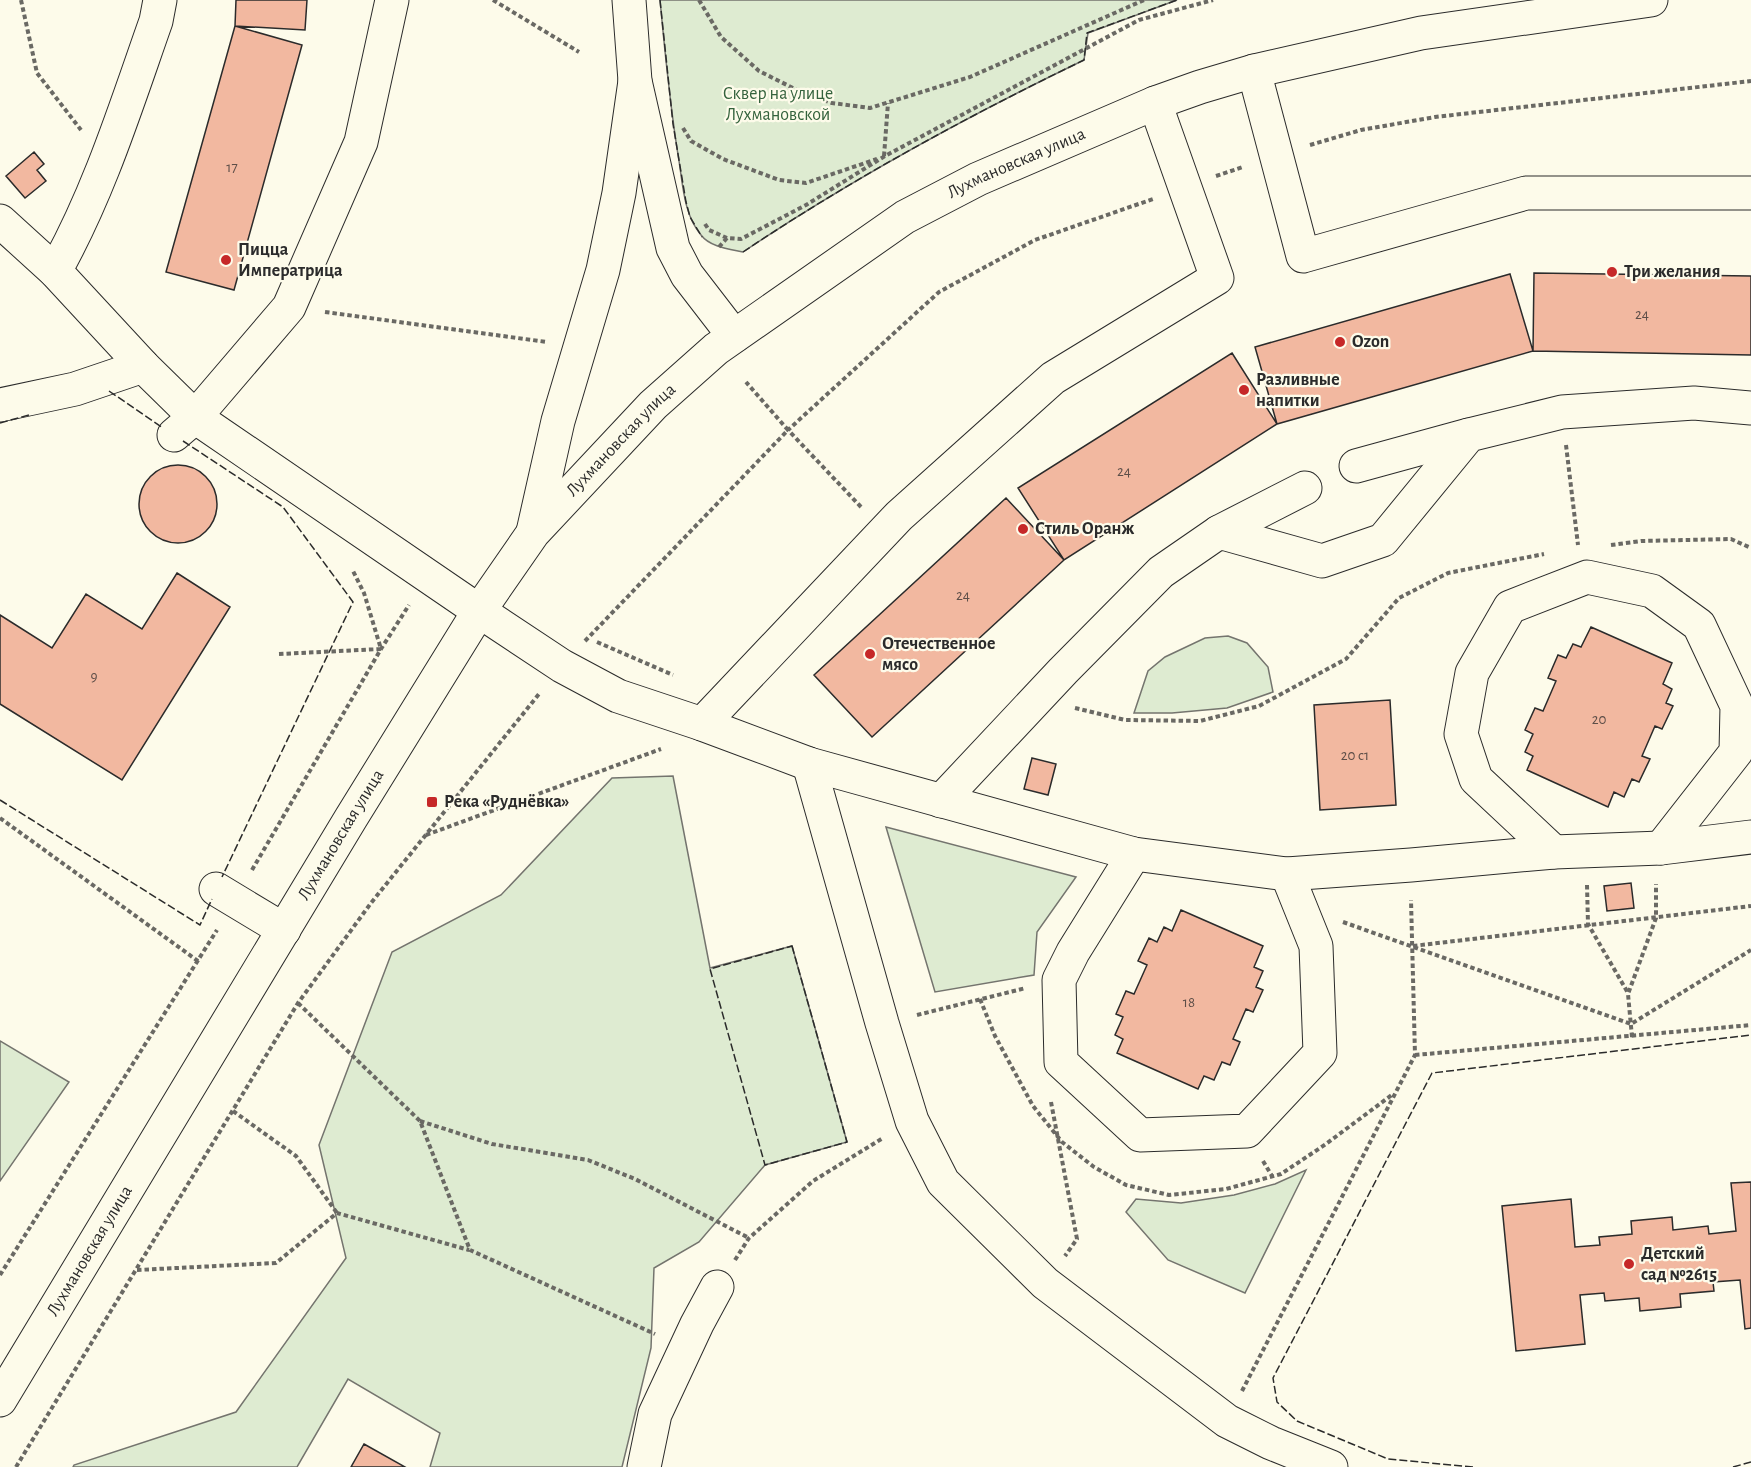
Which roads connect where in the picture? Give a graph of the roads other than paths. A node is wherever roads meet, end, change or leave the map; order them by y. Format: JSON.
{"nodes":[{"id":1,"x":160,"y":0,"type":"edge"},
{"id":2,"x":392,"y":0,"type":"edge"},
{"id":3,"x":629,"y":0,"type":"edge"},
{"id":4,"x":1651,"y":0,"type":"edge"},
{"id":5,"x":1254,"y":71,"type":"junction"},
{"id":6,"x":635,"y":81,"type":"junction"},
{"id":7,"x":1155,"y":103,"type":"junction"},
{"id":8,"x":1751,"y":194,"type":"edge"},
{"id":9,"x":0,"y":221,"type":"edge"},
{"id":10,"x":55,"y":271,"type":"junction"},
{"id":11,"x":734,"y":336,"type":"junction"},
{"id":12,"x":143,"y":366,"type":"junction"},
{"id":13,"x":0,"y":405,"type":"edge"},
{"id":14,"x":1751,"y":408,"type":"edge"},
{"id":15,"x":184,"y":426,"type":"junction"},
{"id":16,"x":1469,"y":435,"type":"junction"},
{"id":17,"x":1356,"y":466,"type":"dead end"},
{"id":18,"x":1305,"y":488,"type":"dead end"},
{"id":19,"x":1219,"y":532,"type":"junction"},
{"id":20,"x":532,"y":533,"type":"junction"},
{"id":21,"x":478,"y":611,"type":"junction"},
{"id":22,"x":702,"y":724,"type":"junction"},
{"id":23,"x":808,"y":764,"type":"junction"},
{"id":24,"x":941,"y":801,"type":"junction"},
{"id":25,"x":1751,"y":837,"type":"edge"},
{"id":26,"x":1658,"y":848,"type":"junction"},
{"id":27,"x":1554,"y":852,"type":"junction"},
{"id":28,"x":1134,"y":854,"type":"junction"},
{"id":29,"x":1287,"y":874,"type":"junction"},
{"id":30,"x":216,"y":889,"type":"dead end"},
{"id":31,"x":284,"y":930,"type":"junction"},
{"id":32,"x":717,"y":1287,"type":"road end"},
{"id":33,"x":0,"y":1400,"type":"edge"},
{"id":34,"x":644,"y":1467,"type":"edge"},
{"id":35,"x":1331,"y":1467,"type":"edge"}],
"edges":[{"from":1,"to":10,"type":"street"},
{"from":2,"to":15,"type":"street"},
{"from":3,"to":6,"type":"street"},
{"from":4,"to":5,"type":"street","name":"Лухмановская улица"},
{"from":5,"to":7,"type":"street","name":"Лухмановская улица"},
{"from":5,"to":8,"type":"street"},
{"from":6,"to":11,"type":"street"},
{"from":6,"to":20,"type":"street"},
{"from":7,"to":11,"type":"street","name":"Лухмановская улица"},
{"from":7,"to":22,"type":"street"},
{"from":9,"to":10,"type":"street"},
{"from":10,"to":12,"type":"street"},
{"from":11,"to":20,"type":"street","name":"Лухмановская улица"},
{"from":12,"to":13,"type":"street"},
{"from":12,"to":15,"type":"street"},
{"from":14,"to":16,"type":"street"},
{"from":15,"to":21,"type":"street"},
{"from":16,"to":17,"type":"street"},
{"from":16,"to":19,"type":"street"},
{"from":18,"to":19,"type":"street"},
{"from":19,"to":24,"type":"street"},
{"from":20,"to":21,"type":"street","name":"Лухмановская улица"},
{"from":21,"to":22,"type":"street"},
{"from":21,"to":31,"type":"street","name":"Лухмановская улица"},
{"from":22,"to":23,"type":"street"},
{"from":23,"to":24,"type":"street"},
{"from":23,"to":35,"type":"street"},
{"from":24,"to":28,"type":"street"},
{"from":25,"to":26,"type":"street"},
{"from":26,"to":27,"type":"street"},
{"from":26,"to":27,"type":"street"},
{"from":27,"to":29,"type":"street"},
{"from":28,"to":29,"type":"street"},
{"from":28,"to":29,"type":"street"},
{"from":30,"to":31,"type":"street"},
{"from":31,"to":33,"type":"street","name":"Лухмановская улица"},
{"from":32,"to":34,"type":"street"}]}
